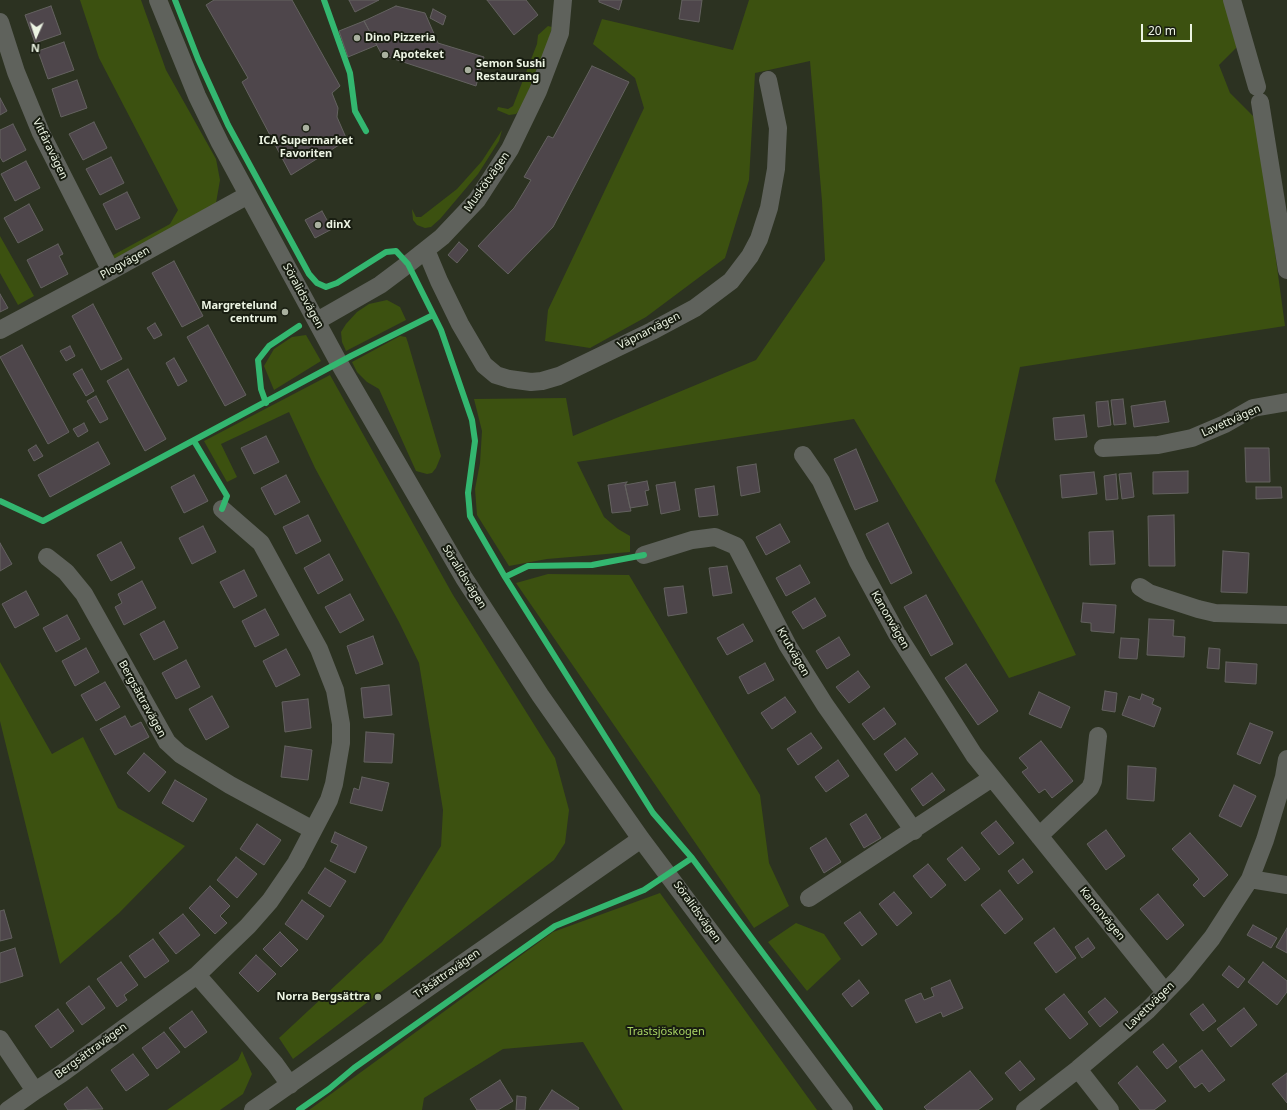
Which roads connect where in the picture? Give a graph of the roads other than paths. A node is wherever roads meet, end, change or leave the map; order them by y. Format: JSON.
{"nodes":[{"id":1,"x":158,"y":0,"type":"edge"},
{"id":2,"x":563,"y":0,"type":"edge"},
{"id":3,"x":1232,"y":0,"type":"edge"},
{"id":4,"x":0,"y":22,"type":"edge"},
{"id":5,"x":768,"y":80,"type":"dead end"},
{"id":6,"x":248,"y":195,"type":"junction"},
{"id":7,"x":426,"y":250,"type":"junction"},
{"id":8,"x":1287,"y":270,"type":"edge"},
{"id":9,"x":111,"y":271,"type":"junction"},
{"id":10,"x":317,"y":321,"type":"junction"},
{"id":11,"x":0,"y":330,"type":"edge"},
{"id":12,"x":1287,"y":402,"type":"edge"},
{"id":13,"x":1103,"y":448,"type":"dead end"},
{"id":14,"x":803,"y":455,"type":"dead end"},
{"id":15,"x":222,"y":509,"type":"dead end"},
{"id":16,"x":644,"y":555,"type":"dead end"},
{"id":17,"x":46,"y":557,"type":"dead end"},
{"id":18,"x":1140,"y":586,"type":"dead end"},
{"id":19,"x":1287,"y":615,"type":"edge"},
{"id":20,"x":1098,"y":736,"type":"dead end"},
{"id":21,"x":1287,"y":759,"type":"edge"},
{"id":22,"x":992,"y":778,"type":"junction"},
{"id":23,"x":313,"y":830,"type":"junction"},
{"id":24,"x":914,"y":831,"type":"junction"},
{"id":25,"x":1038,"y":836,"type":"junction"},
{"id":26,"x":641,"y":839,"type":"junction"},
{"id":27,"x":1250,"y":879,"type":"junction"},
{"id":28,"x":1287,"y":885,"type":"edge"},
{"id":29,"x":809,"y":898,"type":"dead end"},
{"id":30,"x":197,"y":975,"type":"junction"},
{"id":31,"x":1165,"y":992,"type":"junction"},
{"id":32,"x":0,"y":1039,"type":"edge"},
{"id":33,"x":1078,"y":1069,"type":"junction"},
{"id":34,"x":290,"y":1085,"type":"junction"},
{"id":35,"x":35,"y":1091,"type":"junction"},
{"id":36,"x":8,"y":1110,"type":"edge"},
{"id":37,"x":253,"y":1110,"type":"edge"},
{"id":38,"x":844,"y":1110,"type":"edge"},
{"id":39,"x":1025,"y":1110,"type":"edge"},
{"id":40,"x":1110,"y":1110,"type":"edge"}],
"edges":[{"from":1,"to":6,"type":"street","name":"Söralidsvägen"},
{"from":2,"to":7,"type":"street","name":"Muskötvägen"},
{"from":3,"to":8,"type":"street"},
{"from":4,"to":9,"type":"street","name":"Vitfåravägen"},
{"from":5,"to":7,"type":"street","name":"Väpnarvägen"},
{"from":6,"to":9,"type":"street","name":"Plogvägen"},
{"from":6,"to":10,"type":"street","name":"Söralidsvägen"},
{"from":7,"to":10,"type":"street","name":"Muskötvägen"},
{"from":9,"to":11,"type":"street","name":"Plogvägen"},
{"from":10,"to":26,"type":"street","name":"Söralidsvägen"},
{"from":12,"to":13,"type":"street","name":"Lavettvägen"},
{"from":14,"to":22,"type":"street","name":"Kanonvägen"},
{"from":15,"to":23,"type":"street","name":"Bergsättravägen"},
{"from":16,"to":24,"type":"street","name":"Krutvägen"},
{"from":17,"to":23,"type":"street","name":"Bergsättravägen"},
{"from":18,"to":19,"type":"street"},
{"from":20,"to":25,"type":"street"},
{"from":21,"to":27,"type":"street","name":"Lavettvägen"},
{"from":22,"to":24,"type":"street"},
{"from":22,"to":25,"type":"street","name":"Kanonvägen"},
{"from":23,"to":30,"type":"street","name":"Bergsättravägen"},
{"from":24,"to":29,"type":"street"},
{"from":25,"to":31,"type":"street","name":"Kanonvägen"},
{"from":26,"to":34,"type":"street","name":"Tråsättravägen"},
{"from":26,"to":38,"type":"street","name":"Söralidsvägen"},
{"from":27,"to":28,"type":"street"},
{"from":27,"to":31,"type":"street","name":"Lavettvägen"},
{"from":30,"to":34,"type":"street"},
{"from":30,"to":35,"type":"street","name":"Bergsättravägen"},
{"from":31,"to":33,"type":"street","name":"Lavettvägen"},
{"from":32,"to":35,"type":"street"},
{"from":33,"to":39,"type":"street","name":"Lavettvägen"},
{"from":33,"to":40,"type":"street"},
{"from":34,"to":37,"type":"street","name":"Tråsättravägen"},
{"from":35,"to":36,"type":"street","name":"Bergsättravägen"}]}
